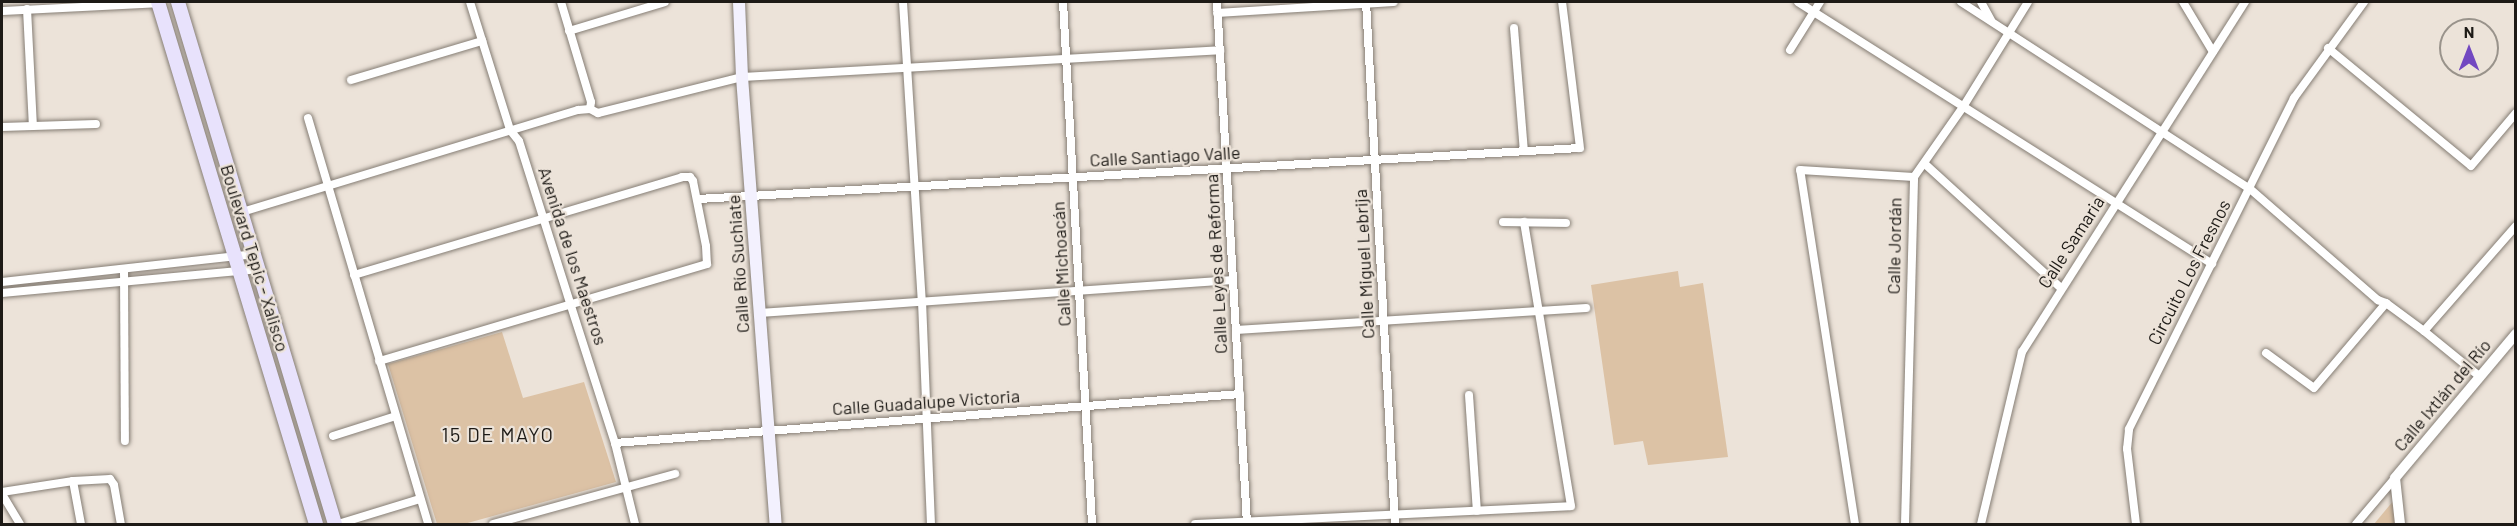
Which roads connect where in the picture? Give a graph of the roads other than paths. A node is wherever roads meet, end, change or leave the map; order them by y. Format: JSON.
{"nodes":[{"id":1,"x":158,"y":2,"type":"edge"},
{"id":2,"x":178,"y":2,"type":"edge"},
{"id":3,"x":470,"y":2,"type":"edge"},
{"id":4,"x":561,"y":2,"type":"edge"},
{"id":5,"x":665,"y":2,"type":"edge"},
{"id":6,"x":739,"y":2,"type":"edge"},
{"id":7,"x":903,"y":2,"type":"edge"},
{"id":8,"x":1063,"y":2,"type":"edge"},
{"id":9,"x":1217,"y":2,"type":"edge"},
{"id":10,"x":1366,"y":2,"type":"edge"},
{"id":11,"x":1394,"y":2,"type":"edge"},
{"id":12,"x":1562,"y":2,"type":"edge"},
{"id":13,"x":1798,"y":2,"type":"edge"},
{"id":14,"x":1821,"y":2,"type":"edge"},
{"id":15,"x":1960,"y":2,"type":"edge"},
{"id":16,"x":1981,"y":2,"type":"edge"},
{"id":17,"x":2028,"y":2,"type":"edge"},
{"id":18,"x":2183,"y":2,"type":"edge"},
{"id":19,"x":2245,"y":2,"type":"edge"},
{"id":20,"x":2364,"y":2,"type":"edge"},
{"id":21,"x":27,"y":9,"type":"junction"},
{"id":22,"x":2,"y":11,"type":"edge"},
{"id":23,"x":1814,"y":12,"type":"junction"},
{"id":24,"x":1217,"y":13,"type":"junction"},
{"id":25,"x":1992,"y":22,"type":"junction"},
{"id":26,"x":1514,"y":28,"type":"dead end"},
{"id":27,"x":569,"y":31,"type":"junction"},
{"id":28,"x":2010,"y":33,"type":"junction"},
{"id":29,"x":482,"y":41,"type":"junction"},
{"id":30,"x":193,"y":48,"type":"junction"},
{"id":31,"x":2328,"y":48,"type":"junction"},
{"id":32,"x":1220,"y":50,"type":"junction"},
{"id":33,"x":1790,"y":50,"type":"dead end"},
{"id":34,"x":2213,"y":52,"type":"junction"},
{"id":35,"x":1066,"y":58,"type":"junction"},
{"id":36,"x":908,"y":67,"type":"junction"},
{"id":37,"x":742,"y":77,"type":"junction"},
{"id":38,"x":351,"y":80,"type":"dead end"},
{"id":39,"x":1964,"y":107,"type":"junction"},
{"id":40,"x":590,"y":110,"type":"junction"},
{"id":41,"x":2516,"y":113,"type":"edge"},
{"id":42,"x":308,"y":118,"type":"dead end"},
{"id":43,"x":96,"y":124,"type":"dead end"},
{"id":44,"x":33,"y":126,"type":"junction"},
{"id":45,"x":2,"y":127,"type":"edge"},
{"id":46,"x":510,"y":130,"type":"junction"},
{"id":47,"x":2164,"y":131,"type":"junction"},
{"id":48,"x":200,"y":137,"type":"junction"},
{"id":49,"x":1524,"y":151,"type":"junction"},
{"id":50,"x":1375,"y":160,"type":"junction"},
{"id":51,"x":1925,"y":164,"type":"junction"},
{"id":52,"x":1227,"y":169,"type":"junction"},
{"id":53,"x":1914,"y":177,"type":"junction"},
{"id":54,"x":1073,"y":178,"type":"junction"},
{"id":55,"x":327,"y":186,"type":"junction"},
{"id":56,"x":915,"y":188,"type":"junction"},
{"id":57,"x":2249,"y":188,"type":"junction"},
{"id":58,"x":752,"y":197,"type":"junction"},
{"id":59,"x":698,"y":199,"type":"junction"},
{"id":60,"x":2115,"y":203,"type":"junction"},
{"id":61,"x":242,"y":212,"type":"junction"},
{"id":62,"x":543,"y":220,"type":"junction"},
{"id":63,"x":1503,"y":222,"type":"dead end"},
{"id":64,"x":1524,"y":222,"type":"junction"},
{"id":65,"x":1566,"y":222,"type":"dead end"},
{"id":66,"x":2516,"y":226,"type":"edge"},
{"id":67,"x":255,"y":254,"type":"junction"},
{"id":68,"x":235,"y":256,"type":"junction"},
{"id":69,"x":2212,"y":264,"type":"junction"},
{"id":70,"x":260,"y":268,"type":"junction"},
{"id":71,"x":124,"y":269,"type":"junction"},
{"id":72,"x":239,"y":270,"type":"junction"},
{"id":73,"x":354,"y":276,"type":"junction"},
{"id":74,"x":1233,"y":280,"type":"junction"},
{"id":75,"x":123,"y":281,"type":"junction"},
{"id":76,"x":2,"y":282,"type":"edge"},
{"id":77,"x":2061,"y":288,"type":"junction"},
{"id":78,"x":1079,"y":291,"type":"junction"},
{"id":79,"x":2,"y":293,"type":"edge"},
{"id":80,"x":922,"y":302,"type":"junction"},
{"id":81,"x":2386,"y":303,"type":"junction"},
{"id":82,"x":571,"y":306,"type":"junction"},
{"id":83,"x":1586,"y":308,"type":"dead end"},
{"id":84,"x":1538,"y":311,"type":"junction"},
{"id":85,"x":760,"y":313,"type":"junction"},
{"id":86,"x":1384,"y":321,"type":"junction"},
{"id":87,"x":1236,"y":330,"type":"junction"},
{"id":88,"x":2424,"y":331,"type":"junction"},
{"id":89,"x":2516,"y":334,"type":"edge"},
{"id":90,"x":2266,"y":353,"type":"dead end"},
{"id":91,"x":379,"y":361,"type":"junction"},
{"id":92,"x":2479,"y":376,"type":"junction"},
{"id":93,"x":1240,"y":394,"type":"junction"},
{"id":94,"x":1469,"y":394,"type":"dead end"},
{"id":95,"x":1086,"y":406,"type":"junction"},
{"id":96,"x":396,"y":416,"type":"junction"},
{"id":97,"x":927,"y":419,"type":"junction"},
{"id":98,"x":768,"y":431,"type":"junction"},
{"id":99,"x":333,"y":436,"type":"dead end"},
{"id":100,"x":125,"y":441,"type":"dead end"},
{"id":101,"x":615,"y":443,"type":"junction"},
{"id":102,"x":301,"y":471,"type":"junction"},
{"id":103,"x":675,"y":474,"type":"dead end"},
{"id":104,"x":2395,"y":478,"type":"junction"},
{"id":105,"x":73,"y":481,"type":"junction"},
{"id":106,"x":624,"y":486,"type":"junction"},
{"id":107,"x":2,"y":493,"type":"edge"},
{"id":108,"x":420,"y":499,"type":"junction"},
{"id":109,"x":1477,"y":511,"type":"junction"},
{"id":110,"x":1395,"y":515,"type":"junction"},
{"id":111,"x":1247,"y":523,"type":"edge"},
{"id":112,"x":20,"y":525,"type":"edge"},
{"id":113,"x":81,"y":525,"type":"edge"},
{"id":114,"x":121,"y":525,"type":"edge"},
{"id":115,"x":316,"y":525,"type":"edge"},
{"id":116,"x":335,"y":525,"type":"edge"},
{"id":117,"x":428,"y":525,"type":"edge"},
{"id":118,"x":493,"y":525,"type":"edge"},
{"id":119,"x":635,"y":525,"type":"edge"},
{"id":120,"x":776,"y":525,"type":"edge"},
{"id":121,"x":931,"y":525,"type":"edge"},
{"id":122,"x":1092,"y":525,"type":"edge"},
{"id":123,"x":1195,"y":525,"type":"edge"},
{"id":124,"x":1395,"y":525,"type":"edge"},
{"id":125,"x":1855,"y":525,"type":"edge"},
{"id":126,"x":1905,"y":525,"type":"edge"},
{"id":127,"x":1981,"y":525,"type":"edge"},
{"id":128,"x":2136,"y":525,"type":"edge"},
{"id":129,"x":2356,"y":525,"type":"edge"},
{"id":130,"x":2400,"y":525,"type":"edge"}],
"edges":[{"from":1,"to":21,"type":"street"},
{"from":1,"to":30,"type":"main road"},
{"from":1,"to":48,"type":"main road","name":"Boulevard Tepic - Xalisco"},
{"from":2,"to":30,"type":"main road","name":"Boulevard Tepic - Xalisco"},
{"from":3,"to":29,"type":"street","name":"Avenida de los Maestros"},
{"from":4,"to":27,"type":"street"},
{"from":5,"to":27,"type":"street"},
{"from":6,"to":37,"type":"main road","name":"Calle Río Suchiate"},
{"from":7,"to":36,"type":"street"},
{"from":8,"to":35,"type":"street","name":"Calle Michoacán"},
{"from":9,"to":24,"type":"street","name":"Calle Leyes de Reforma"},
{"from":10,"to":11,"type":"street"},
{"from":10,"to":24,"type":"street"},
{"from":10,"to":50,"type":"street","name":"Calle Miguel Lebrija"},
{"from":12,"to":49,"type":"street","name":"Calle Santiago Valle"},
{"from":13,"to":23,"type":"street"},
{"from":14,"to":23,"type":"street"},
{"from":15,"to":25,"type":"street"},
{"from":16,"to":25,"type":"street"},
{"from":17,"to":28,"type":"street","name":"Calle Jordán"},
{"from":18,"to":34,"type":"street"},
{"from":19,"to":34,"type":"street","name":"Calle Samaria"},
{"from":20,"to":31,"type":"street","name":"Circuito Los Fresnos"},
{"from":21,"to":22,"type":"street"},
{"from":21,"to":44,"type":"street"},
{"from":23,"to":33,"type":"street"},
{"from":23,"to":39,"type":"street"},
{"from":24,"to":32,"type":"street","name":"Calle Leyes de Reforma"},
{"from":25,"to":28,"type":"street"},
{"from":26,"to":49,"type":"street"},
{"from":27,"to":40,"type":"street"},
{"from":28,"to":39,"type":"street","name":"Calle Jordán"},
{"from":28,"to":47,"type":"street"},
{"from":29,"to":38,"type":"street"},
{"from":29,"to":46,"type":"street","name":"Avenida de los Maestros"},
{"from":30,"to":61,"type":"main road","name":"Boulevard Tepic - Xalisco"},
{"from":31,"to":41,"type":"street"},
{"from":31,"to":57,"type":"street","name":"Circuito Los Fresnos"},
{"from":32,"to":35,"type":"street"},
{"from":32,"to":52,"type":"street","name":"Calle Leyes de Reforma"},
{"from":34,"to":47,"type":"street","name":"Calle Samaria"},
{"from":35,"to":36,"type":"street"},
{"from":35,"to":54,"type":"street","name":"Calle Michoacán"},
{"from":36,"to":37,"type":"street"},
{"from":36,"to":56,"type":"street"},
{"from":37,"to":40,"type":"street"},
{"from":37,"to":58,"type":"main road","name":"Calle Río Suchiate"},
{"from":39,"to":51,"type":"street","name":"Calle Jordán"},
{"from":39,"to":60,"type":"street"},
{"from":40,"to":46,"type":"street"},
{"from":42,"to":55,"type":"street"},
{"from":43,"to":44,"type":"street"},
{"from":44,"to":45,"type":"street"},
{"from":46,"to":55,"type":"street"},
{"from":46,"to":62,"type":"street","name":"Avenida de los Maestros"},
{"from":47,"to":57,"type":"street"},
{"from":47,"to":60,"type":"street","name":"Calle Samaria"},
{"from":48,"to":61,"type":"main road"},
{"from":48,"to":68,"type":"main road","name":"Boulevard Tepic - Xalisco"},
{"from":49,"to":50,"type":"street","name":"Calle Santiago Valle"},
{"from":50,"to":52,"type":"street","name":"Calle Santiago Valle"},
{"from":50,"to":86,"type":"street","name":"Calle Miguel Lebrija"},
{"from":51,"to":53,"type":"street","name":"Calle Jordán"},
{"from":51,"to":77,"type":"street"},
{"from":52,"to":54,"type":"street","name":"Calle Santiago Valle"},
{"from":52,"to":74,"type":"street","name":"Calle Leyes de Reforma"},
{"from":53,"to":125,"type":"street"},
{"from":53,"to":126,"type":"street","name":"Calle Jordán"},
{"from":54,"to":56,"type":"street","name":"Calle Santiago Valle"},
{"from":54,"to":78,"type":"street","name":"Calle Michoacán"},
{"from":55,"to":61,"type":"street"},
{"from":55,"to":73,"type":"street"},
{"from":56,"to":58,"type":"street","name":"Calle Santiago Valle"},
{"from":56,"to":80,"type":"street"},
{"from":57,"to":69,"type":"street","name":"Circuito Los Fresnos"},
{"from":57,"to":81,"type":"street"},
{"from":58,"to":59,"type":"street","name":"Calle Santiago Valle"},
{"from":58,"to":85,"type":"main road","name":"Calle Río Suchiate"},
{"from":59,"to":62,"type":"street"},
{"from":59,"to":82,"type":"street"},
{"from":60,"to":69,"type":"street"},
{"from":60,"to":77,"type":"street","name":"Calle Samaria"},
{"from":61,"to":67,"type":"main road","name":"Boulevard Tepic - Xalisco"},
{"from":62,"to":73,"type":"street"},
{"from":62,"to":82,"type":"street","name":"Avenida de los Maestros"},
{"from":63,"to":64,"type":"street"},
{"from":64,"to":65,"type":"street"},
{"from":64,"to":84,"type":"street"},
{"from":66,"to":88,"type":"street"},
{"from":67,"to":68,"type":"street"},
{"from":67,"to":70,"type":"main road","name":"Boulevard Tepic - Xalisco"},
{"from":68,"to":71,"type":"street"},
{"from":68,"to":72,"type":"main road","name":"Boulevard Tepic - Xalisco"},
{"from":69,"to":128,"type":"street","name":"Circuito Los Fresnos"},
{"from":70,"to":72,"type":"street"},
{"from":70,"to":116,"type":"main road","name":"Boulevard Tepic - Xalisco"},
{"from":71,"to":75,"type":"street"},
{"from":71,"to":76,"type":"street"},
{"from":72,"to":75,"type":"street"},
{"from":72,"to":102,"type":"main road","name":"Boulevard Tepic - Xalisco"},
{"from":73,"to":91,"type":"street"},
{"from":74,"to":78,"type":"street"},
{"from":74,"to":87,"type":"street","name":"Calle Leyes de Reforma"},
{"from":75,"to":79,"type":"street"},
{"from":75,"to":100,"type":"street"},
{"from":77,"to":127,"type":"street","name":"Calle Samaria"},
{"from":78,"to":80,"type":"street"},
{"from":78,"to":95,"type":"street","name":"Calle Michoacán"},
{"from":80,"to":85,"type":"street"},
{"from":80,"to":97,"type":"street"},
{"from":81,"to":88,"type":"street"},
{"from":81,"to":90,"type":"street"},
{"from":82,"to":91,"type":"street"},
{"from":82,"to":101,"type":"street","name":"Avenida de los Maestros"},
{"from":83,"to":84,"type":"street"},
{"from":84,"to":86,"type":"street"},
{"from":84,"to":109,"type":"street"},
{"from":85,"to":98,"type":"main road","name":"Calle Río Suchiate"},
{"from":86,"to":87,"type":"street"},
{"from":86,"to":110,"type":"street","name":"Calle Miguel Lebrija"},
{"from":87,"to":93,"type":"street","name":"Calle Leyes de Reforma"},
{"from":88,"to":92,"type":"street"},
{"from":89,"to":92,"type":"street","name":"Calle Ixtlán del Río"},
{"from":91,"to":96,"type":"street"},
{"from":92,"to":104,"type":"street","name":"Calle Ixtlán del Río"},
{"from":93,"to":95,"type":"street","name":"Calle Guadalupe Victoria"},
{"from":93,"to":111,"type":"street","name":"Calle Leyes de Reforma"},
{"from":94,"to":109,"type":"street"},
{"from":95,"to":97,"type":"street","name":"Calle Guadalupe Victoria"},
{"from":95,"to":122,"type":"street","name":"Calle Michoacán"},
{"from":96,"to":99,"type":"street"},
{"from":96,"to":108,"type":"street"},
{"from":97,"to":98,"type":"street","name":"Calle Guadalupe Victoria"},
{"from":97,"to":121,"type":"street"},
{"from":98,"to":101,"type":"street","name":"Calle Guadalupe Victoria"},
{"from":98,"to":120,"type":"main road","name":"Calle Río Suchiate"},
{"from":101,"to":106,"type":"street","name":"Avenida de los Maestros"},
{"from":102,"to":115,"type":"main road","name":"Boulevard Tepic - Xalisco"},
{"from":102,"to":116,"type":"main road"},
{"from":103,"to":106,"type":"street"},
{"from":104,"to":129,"type":"street","name":"Calle Ixtlán del Río"},
{"from":104,"to":130,"type":"street","name":"Calle Ixtlán del Río"},
{"from":105,"to":107,"type":"street"},
{"from":105,"to":113,"type":"street"},
{"from":105,"to":114,"type":"street"},
{"from":106,"to":118,"type":"street"},
{"from":106,"to":119,"type":"street","name":"Avenida de los Maestros"},
{"from":107,"to":112,"type":"street"},
{"from":108,"to":116,"type":"street"},
{"from":108,"to":117,"type":"street"},
{"from":109,"to":110,"type":"street"},
{"from":110,"to":111,"type":"street"},
{"from":110,"to":124,"type":"street","name":"Calle Miguel Lebrija"},
{"from":111,"to":123,"type":"street"}]}
